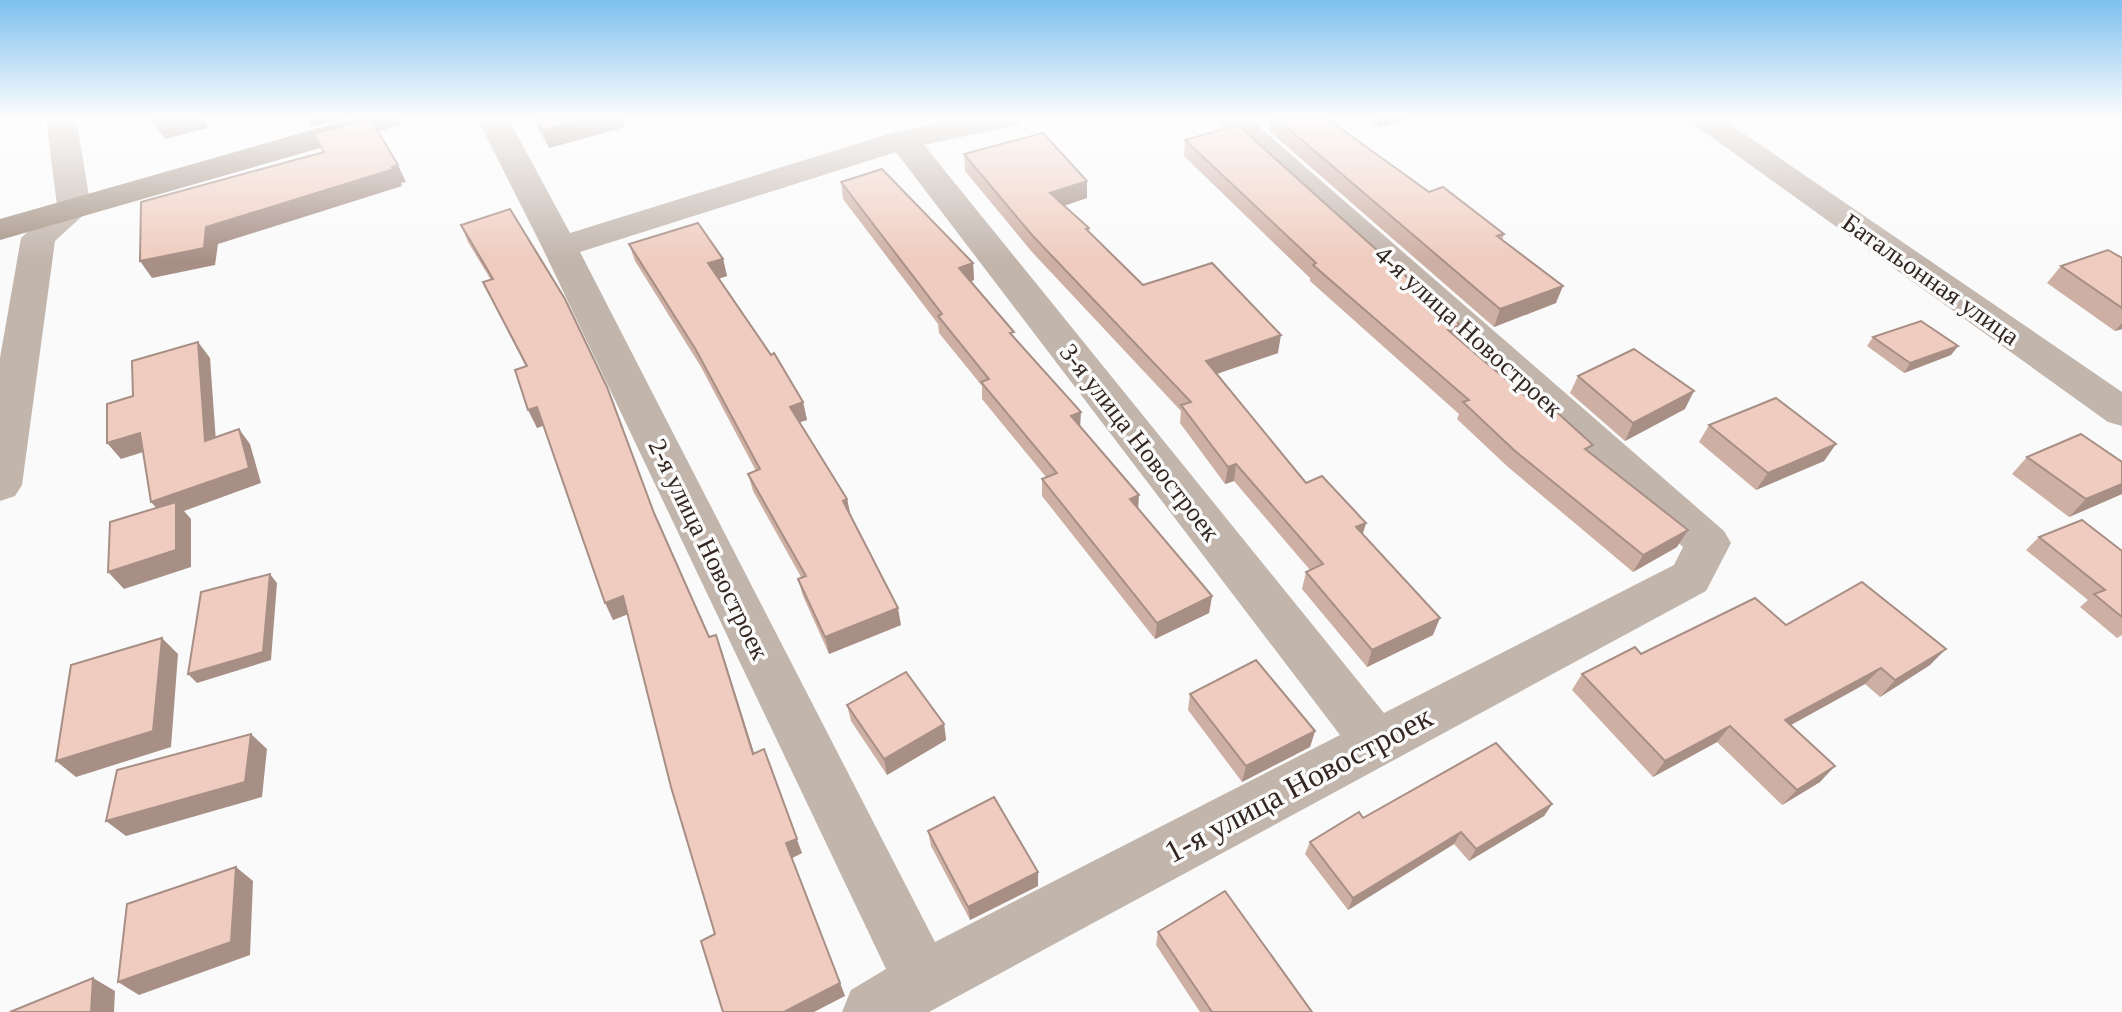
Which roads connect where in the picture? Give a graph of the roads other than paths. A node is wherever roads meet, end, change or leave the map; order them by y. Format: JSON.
{"nodes":[{"id":1,"x":68,"y":165,"type":"edge"},
{"id":2,"x":224,"y":165,"type":"edge"},
{"id":3,"x":517,"y":165,"type":"edge"},
{"id":4,"x":822,"y":165,"type":"edge"},
{"id":5,"x":923,"y":165,"type":"edge"},
{"id":6,"x":1283,"y":165,"type":"edge"},
{"id":7,"x":1768,"y":165,"type":"edge"},
{"id":8,"x":74,"y":208,"type":"junction"},
{"id":9,"x":0,"y":230,"type":"edge"},
{"id":10,"x":560,"y":247,"type":"junction"},
{"id":11,"x":2122,"y":412,"type":"edge"},
{"id":12,"x":0,"y":485,"type":"edge"},
{"id":13,"x":1708,"y":543,"type":"joint"},
{"id":14,"x":1377,"y":743,"type":"junction"},
{"id":15,"x":923,"y":981,"type":"junction"},
{"id":16,"x":873,"y":1012,"type":"edge"}],
"edges":[{"from":1,"to":8,"type":"street"},
{"from":2,"to":8,"type":"main road"},
{"from":3,"to":10,"type":"street","name":"2-я улица Новостроек"},
{"from":4,"to":10,"type":"street"},
{"from":5,"to":14,"type":"street","name":"3-я улица Новостроек"},
{"from":6,"to":13,"type":"street","name":"4-я улица Новостроек"},
{"from":7,"to":11,"type":"street","name":"Батальонная улица"},
{"from":8,"to":9,"type":"main road"},
{"from":8,"to":12,"type":"street"},
{"from":10,"to":15,"type":"street","name":"2-я улица Новостроек"},
{"from":13,"to":14,"type":"street","name":"1-я улица Новостроек"},
{"from":14,"to":15,"type":"street","name":"1-я улица Новостроек"},
{"from":15,"to":16,"type":"street","name":"1-я улица Новостроек"}]}
